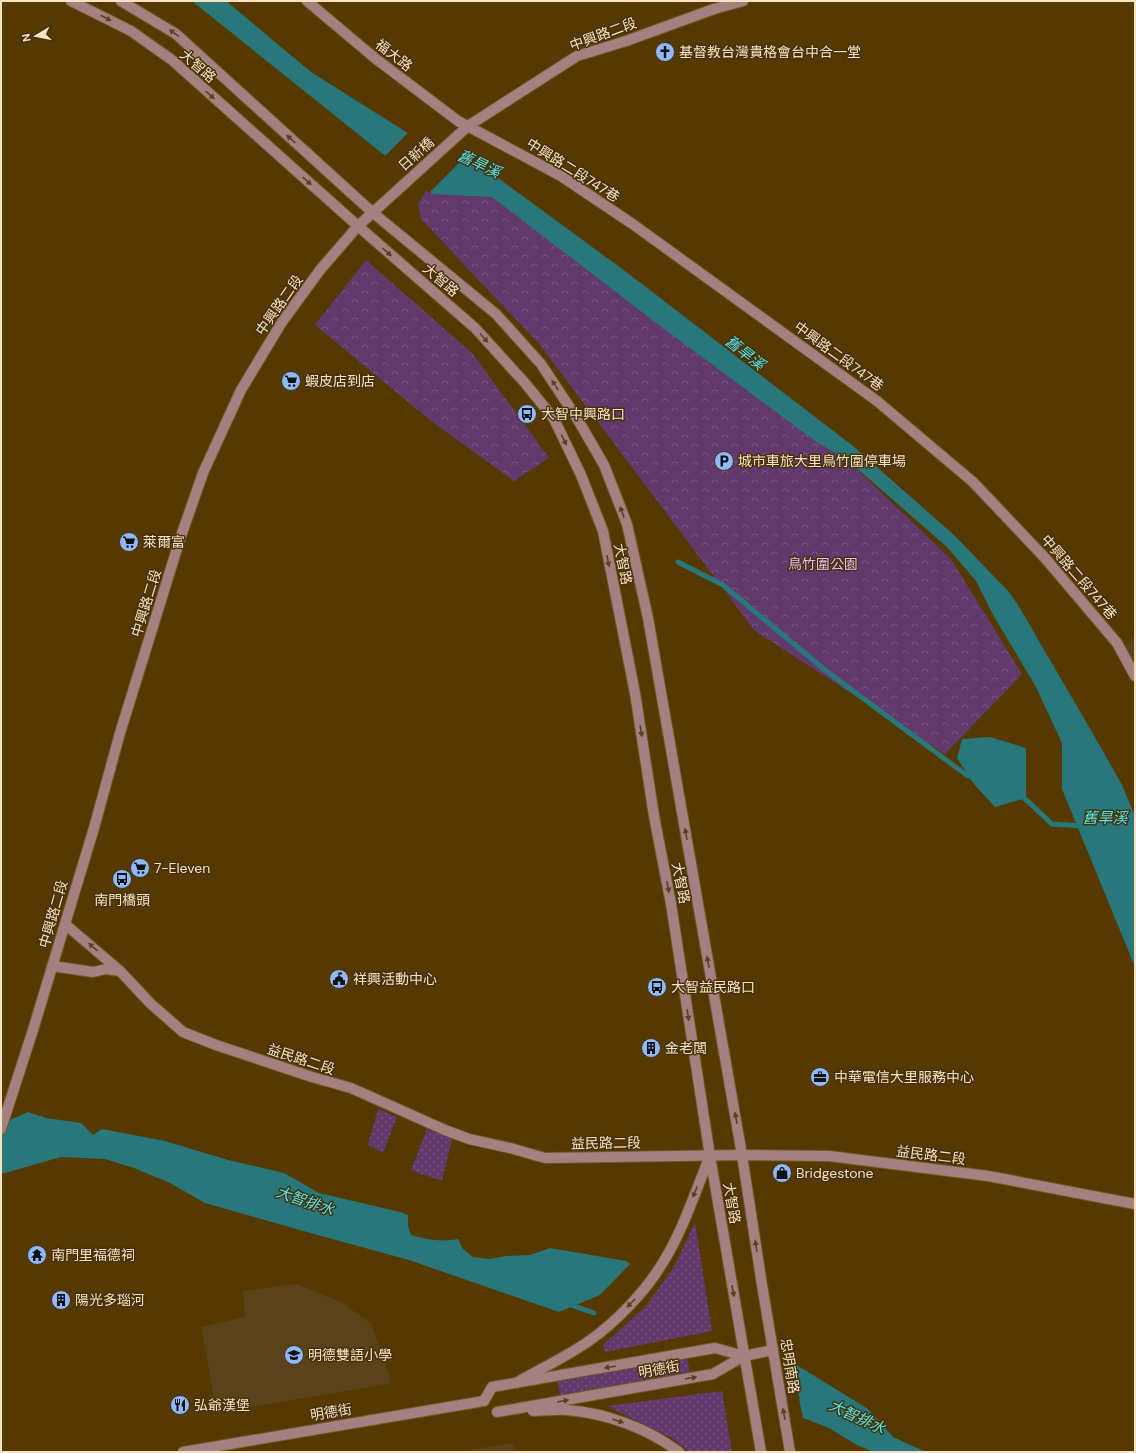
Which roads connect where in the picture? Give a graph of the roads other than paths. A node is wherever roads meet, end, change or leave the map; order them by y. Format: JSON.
{"nodes":[{"id":1,"x":71,"y":1,"type":"edge"},
{"id":2,"x":121,"y":1,"type":"edge"},
{"id":3,"x":307,"y":1,"type":"edge"},
{"id":4,"x":743,"y":1,"type":"edge"},
{"id":5,"x":468,"y":126,"type":"junction"},
{"id":6,"x":446,"y":146,"type":"joint"},
{"id":7,"x":404,"y":184,"type":"joint"},
{"id":8,"x":372,"y":212,"type":"junction"},
{"id":9,"x":358,"y":226,"type":"junction"},
{"id":10,"x":1135,"y":676,"type":"edge"},
{"id":11,"x":65,"y":924,"type":"junction"},
{"id":12,"x":52,"y":966,"type":"junction"},
{"id":13,"x":120,"y":971,"type":"junction"},
{"id":14,"x":1,"y":1130,"type":"edge"},
{"id":15,"x":742,"y":1155,"type":"junction"},
{"id":16,"x":710,"y":1156,"type":"junction"},
{"id":17,"x":1135,"y":1204,"type":"edge"},
{"id":18,"x":762,"y":1285,"type":"joint"},
{"id":19,"x":773,"y":1350,"type":"junction"},
{"id":20,"x":744,"y":1356,"type":"junction"},
{"id":21,"x":516,"y":1383,"type":"junction"},
{"id":22,"x":484,"y":1401,"type":"junction"},
{"id":23,"x":496,"y":1412,"type":"junction"},
{"id":24,"x":183,"y":1452,"type":"edge"},
{"id":25,"x":679,"y":1452,"type":"edge"},
{"id":26,"x":761,"y":1452,"type":"edge"},
{"id":27,"x":790,"y":1452,"type":"edge"}],
"edges":[{"from":1,"to":9,"type":"street","name":"大智路","one_way":true},
{"from":8,"to":2,"type":"street","name":"大智路","one_way":true},
{"from":3,"to":5,"type":"street","name":"福大路"},
{"from":4,"to":5,"type":"street","name":"中興路二段"},
{"from":5,"to":6,"type":"street","name":"中興路二段"},
{"from":5,"to":10,"type":"street","name":"中興路二段747巷"},
{"from":6,"to":7,"type":"street","name":"日新橋"},
{"from":7,"to":8,"type":"street","name":"中興路二段"},
{"from":8,"to":9,"type":"street","name":"中興路二段"},
{"from":15,"to":8,"type":"street","name":"大智路","one_way":true},
{"from":9,"to":11,"type":"street","name":"中興路二段"},
{"from":9,"to":16,"type":"street","name":"大智路","one_way":true},
{"from":11,"to":12,"type":"street","name":"中興路二段"},
{"from":13,"to":11,"type":"street","name":"益民路二段","one_way":true},
{"from":12,"to":13,"type":"street"},
{"from":12,"to":14,"type":"street","name":"中興路二段"},
{"from":13,"to":16,"type":"street","name":"益民路二段"},
{"from":15,"to":16,"type":"street","name":"益民路二段"},
{"from":15,"to":17,"type":"street","name":"益民路二段"},
{"from":18,"to":15,"type":"street","name":"大智路","one_way":true},
{"from":16,"to":20,"type":"street","name":"大智路","one_way":true},
{"from":16,"to":21,"type":"street","one_way":true},
{"from":18,"to":19,"type":"street","name":"忠明南路"},
{"from":19,"to":20,"type":"street","name":"明德街"},
{"from":27,"to":19,"type":"street","name":"忠明南路","one_way":true},
{"from":20,"to":21,"type":"street","name":"明德街","one_way":true},
{"from":23,"to":20,"type":"street","name":"明德街","one_way":true},
{"from":20,"to":26,"type":"street"},
{"from":21,"to":22,"type":"street","name":"明德街"},
{"from":22,"to":23,"type":"street"},
{"from":22,"to":24,"type":"street","name":"明德街"},
{"from":23,"to":25,"type":"street","one_way":true}]}
